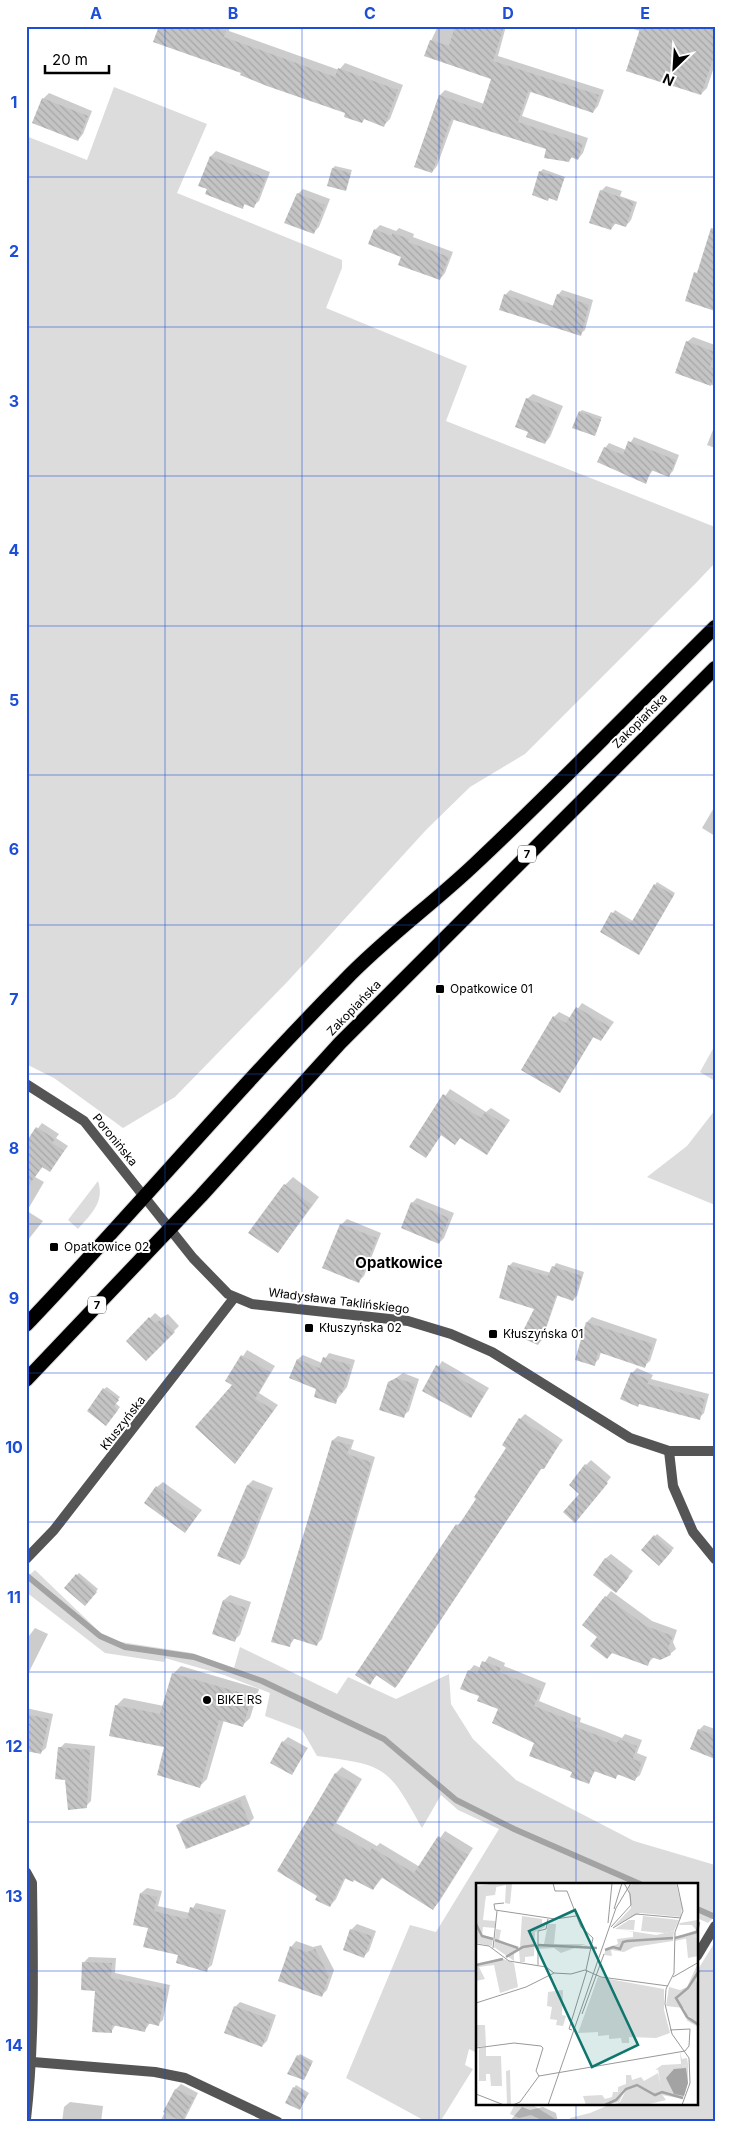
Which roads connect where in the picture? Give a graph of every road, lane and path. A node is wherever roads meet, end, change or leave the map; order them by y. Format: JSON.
{"nodes":[{"id":1,"x":715,"y":627,"type":"edge"},
{"id":2,"x":715,"y":668,"type":"edge"},
{"id":3,"x":26,"y":1084,"type":"edge"},
{"id":4,"x":144,"y":1196,"type":"junction"},
{"id":5,"x":168,"y":1230,"type":"junction"},
{"id":6,"x":234,"y":1298,"type":"junction"},
{"id":7,"x":26,"y":1325,"type":"edge"},
{"id":8,"x":26,"y":1380,"type":"edge"},
{"id":9,"x":669,"y":1451,"type":"junction"},
{"id":10,"x":715,"y":1451,"type":"edge"},
{"id":11,"x":28,"y":1558,"type":"edge"},
{"id":12,"x":715,"y":1559,"type":"edge"},
{"id":13,"x":26,"y":1872,"type":"edge"},
{"id":14,"x":715,"y":1926,"type":"edge"},
{"id":15,"x":698,"y":1954,"type":"edge"},
{"id":16,"x":33,"y":2062,"type":"junction"},
{"id":17,"x":26,"y":2119,"type":"edge"},
{"id":18,"x":278,"y":2122,"type":"edge"}],
"edges":[{"from":1,"to":4,"type":"highway","name":"Zakopiańska","number":"7"},
{"from":2,"to":5,"type":"highway","name":"Zakopiańska","number":"7"},
{"from":3,"to":4,"type":"street","name":"Poronińska"},
{"from":4,"to":5,"type":"street","name":"Poronińska"},
{"from":4,"to":7,"type":"highway","name":"Zakopiańska","number":"7"},
{"from":5,"to":6,"type":"street","name":"Władysława Taklińskiego"},
{"from":5,"to":8,"type":"highway","name":"Zakopiańska","number":"7"},
{"from":6,"to":9,"type":"street","name":"Władysława Taklińskiego"},
{"from":6,"to":11,"type":"street","name":"Kłuszyńska"},
{"from":9,"to":10,"type":"street","name":"Władysława Taklińskiego"},
{"from":9,"to":12,"type":"street"},
{"from":13,"to":16,"type":"street"},
{"from":14,"to":15,"type":"street"},
{"from":16,"to":17,"type":"street"},
{"from":16,"to":18,"type":"street"}]}
